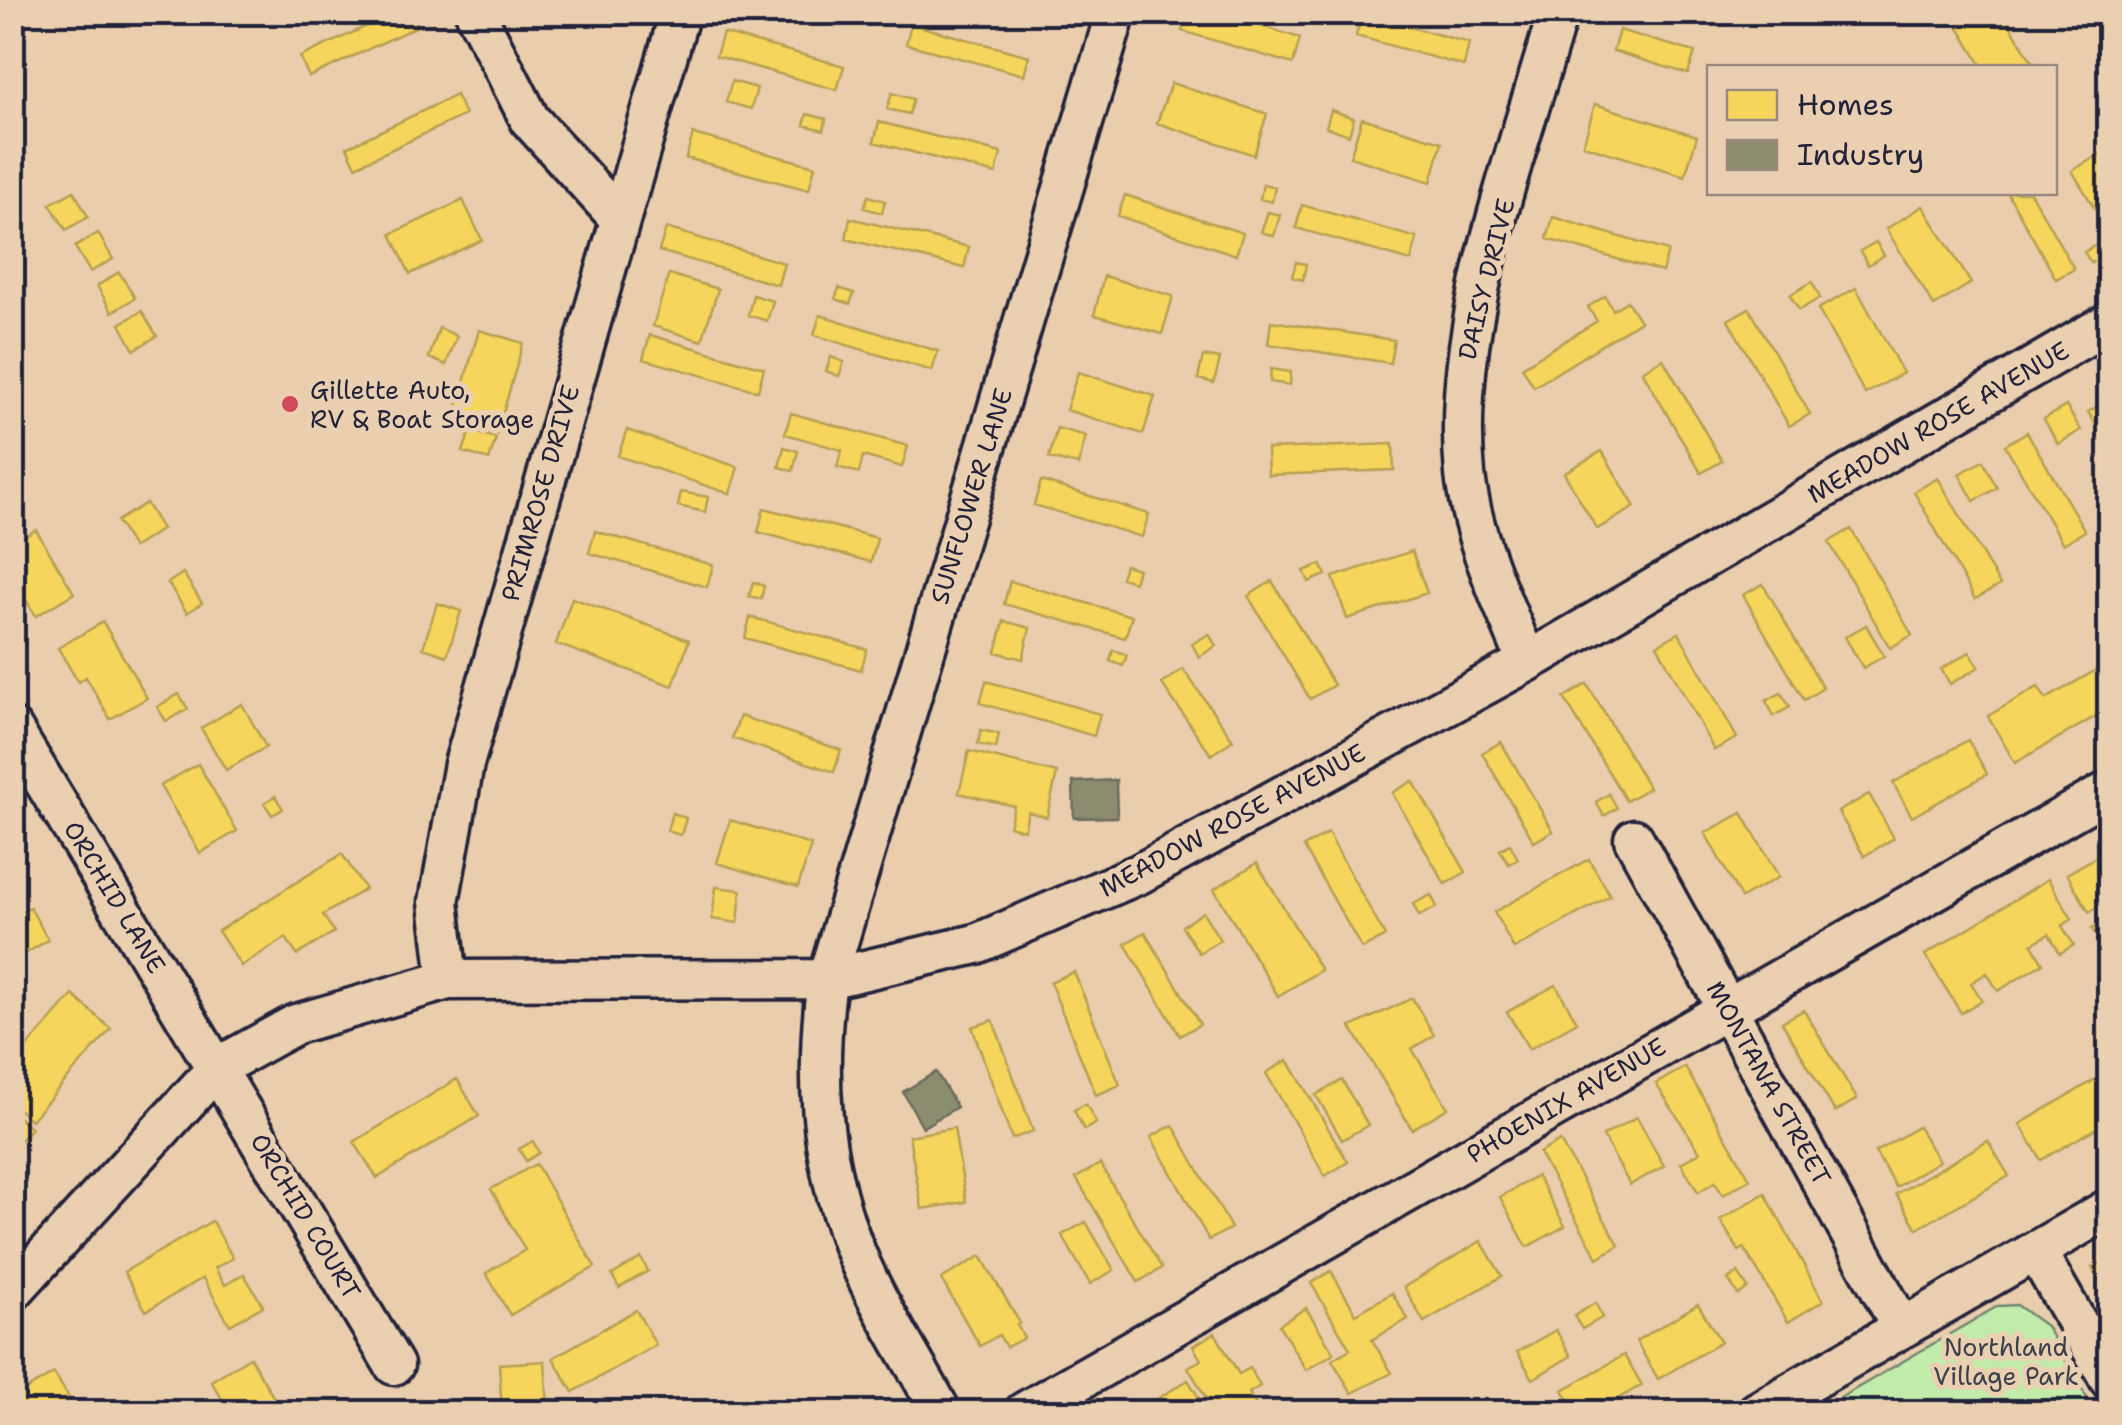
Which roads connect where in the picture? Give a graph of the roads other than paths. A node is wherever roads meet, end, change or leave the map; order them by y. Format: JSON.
{"nodes":[{"id":1,"x":475,"y":12,"type":"edge"},
{"id":2,"x":680,"y":12,"type":"edge"},
{"id":3,"x":1116,"y":12,"type":"edge"},
{"id":4,"x":1558,"y":12,"type":"edge"},
{"id":5,"x":618,"y":218,"type":"junction"},
{"id":6,"x":2110,"y":322,"type":"edge"},
{"id":7,"x":1526,"y":662,"type":"junction"},
{"id":8,"x":12,"y":728,"type":"edge"},
{"id":9,"x":2110,"y":790,"type":"edge"},
{"id":10,"x":1634,"y":839,"type":"dead end"},
{"id":11,"x":827,"y":979,"type":"junction"},
{"id":12,"x":448,"y":980,"type":"junction"},
{"id":13,"x":1728,"y":1006,"type":"junction"},
{"id":14,"x":218,"y":1067,"type":"junction"},
{"id":15,"x":2110,"y":1208,"type":"edge"},
{"id":16,"x":2036,"y":1251,"type":"junction"},
{"id":17,"x":12,"y":1292,"type":"edge"},
{"id":18,"x":1902,"y":1328,"type":"junction"},
{"id":19,"x":394,"y":1365,"type":"dead end"},
{"id":20,"x":2110,"y":1380,"type":"edge"},
{"id":21,"x":941,"y":1412,"type":"edge"},
{"id":22,"x":1024,"y":1412,"type":"edge"},
{"id":23,"x":1756,"y":1412,"type":"edge"}],
"edges":[{"from":1,"to":5,"type":"street"},
{"from":2,"to":5,"type":"street","name":"PRIMROSE DRIVE"},
{"from":3,"to":11,"type":"street","name":"SUNFLOWER LANE"},
{"from":4,"to":7,"type":"street","name":"DAISY DRIVE"},
{"from":5,"to":12,"type":"street","name":"PRIMROSE DRIVE"},
{"from":6,"to":7,"type":"street","name":"MEADOW ROSE AVENUE"},
{"from":7,"to":11,"type":"street","name":"MEADOW ROSE AVENUE"},
{"from":8,"to":14,"type":"street","name":"ORCHID LANE"},
{"from":9,"to":13,"type":"street","name":"PHOENIX AVENUE"},
{"from":10,"to":13,"type":"street","name":"MONTANA STREET"},
{"from":11,"to":12,"type":"street","name":"MEADOW ROSE AVENUE"},
{"from":11,"to":21,"type":"street","name":"SUNFLOWER LANE"},
{"from":12,"to":14,"type":"street","name":"MEADOW ROSE AVENUE"},
{"from":13,"to":18,"type":"street","name":"MONTANA STREET"},
{"from":13,"to":22,"type":"street","name":"PHOENIX AVENUE"},
{"from":14,"to":17,"type":"street","name":"MEADOW ROSE AVENUE"},
{"from":14,"to":19,"type":"street","name":"ORCHID COURT"},
{"from":15,"to":16,"type":"street"},
{"from":16,"to":18,"type":"street"},
{"from":16,"to":20,"type":"street"},
{"from":18,"to":23,"type":"street"}]}
